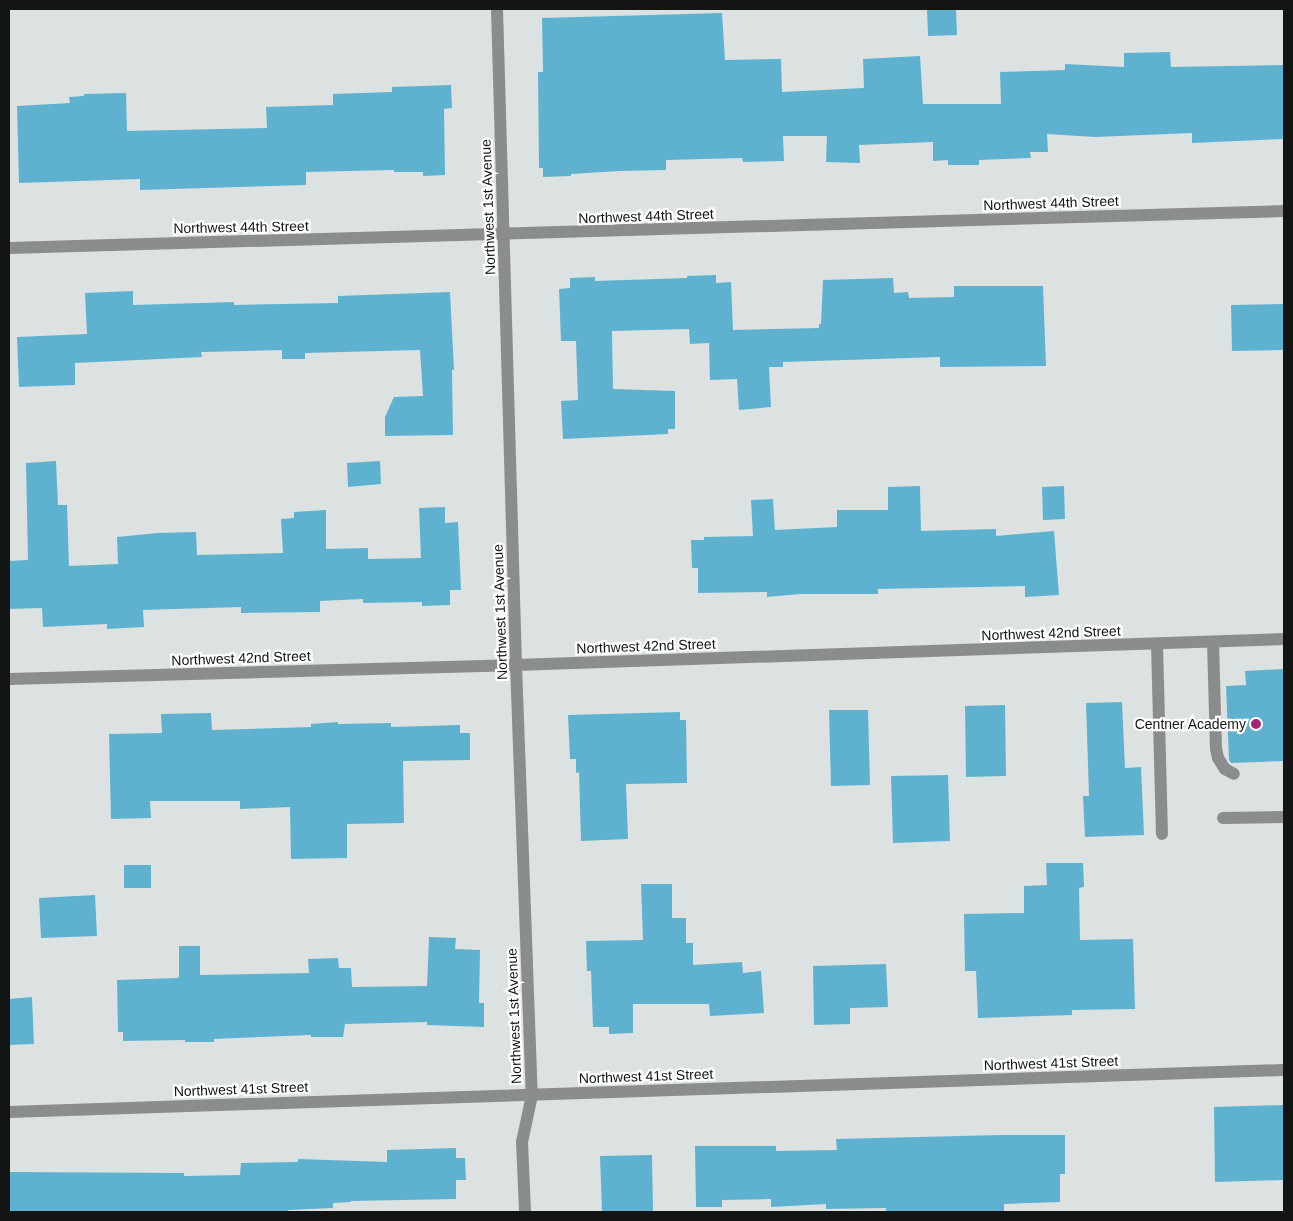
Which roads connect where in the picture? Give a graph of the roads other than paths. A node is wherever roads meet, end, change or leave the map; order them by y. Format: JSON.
{"nodes":[{"id":1,"x":497,"y":9,"type":"edge"},
{"id":2,"x":1284,"y":211,"type":"edge"},
{"id":3,"x":505,"y":235,"type":"junction"},
{"id":4,"x":9,"y":248,"type":"edge"},
{"id":5,"x":1284,"y":638,"type":"edge"},
{"id":6,"x":1213,"y":642,"type":"junction"},
{"id":7,"x":1157,"y":644,"type":"junction"},
{"id":8,"x":516,"y":665,"type":"junction"},
{"id":9,"x":9,"y":679,"type":"edge"},
{"id":10,"x":1234,"y":774,"type":"dead end"},
{"id":11,"x":1284,"y":817,"type":"edge"},
{"id":12,"x":1223,"y":818,"type":"dead end"},
{"id":13,"x":1162,"y":834,"type":"dead end"},
{"id":14,"x":1284,"y":1070,"type":"edge"},
{"id":15,"x":532,"y":1095,"type":"junction"},
{"id":16,"x":9,"y":1112,"type":"edge"},
{"id":17,"x":525,"y":1212,"type":"edge"}],
"edges":[{"from":1,"to":3,"type":"street","name":"Northwest 1st Avenue"},
{"from":2,"to":3,"type":"street","name":"Northwest 44th Street"},
{"from":3,"to":4,"type":"street","name":"Northwest 44th Street"},
{"from":3,"to":8,"type":"street","name":"Northwest 1st Avenue"},
{"from":5,"to":6,"type":"street","name":"Northwest 42nd Street"},
{"from":6,"to":7,"type":"street","name":"Northwest 42nd Street"},
{"from":6,"to":10,"type":"street"},
{"from":7,"to":8,"type":"street","name":"Northwest 42nd Street"},
{"from":7,"to":13,"type":"street"},
{"from":8,"to":9,"type":"street","name":"Northwest 42nd Street"},
{"from":8,"to":15,"type":"street","name":"Northwest 1st Avenue"},
{"from":11,"to":12,"type":"street"},
{"from":14,"to":15,"type":"street","name":"Northwest 41st Street"},
{"from":15,"to":16,"type":"street","name":"Northwest 41st Street"},
{"from":15,"to":17,"type":"street","name":"Northwest 1st Avenue"}]}
